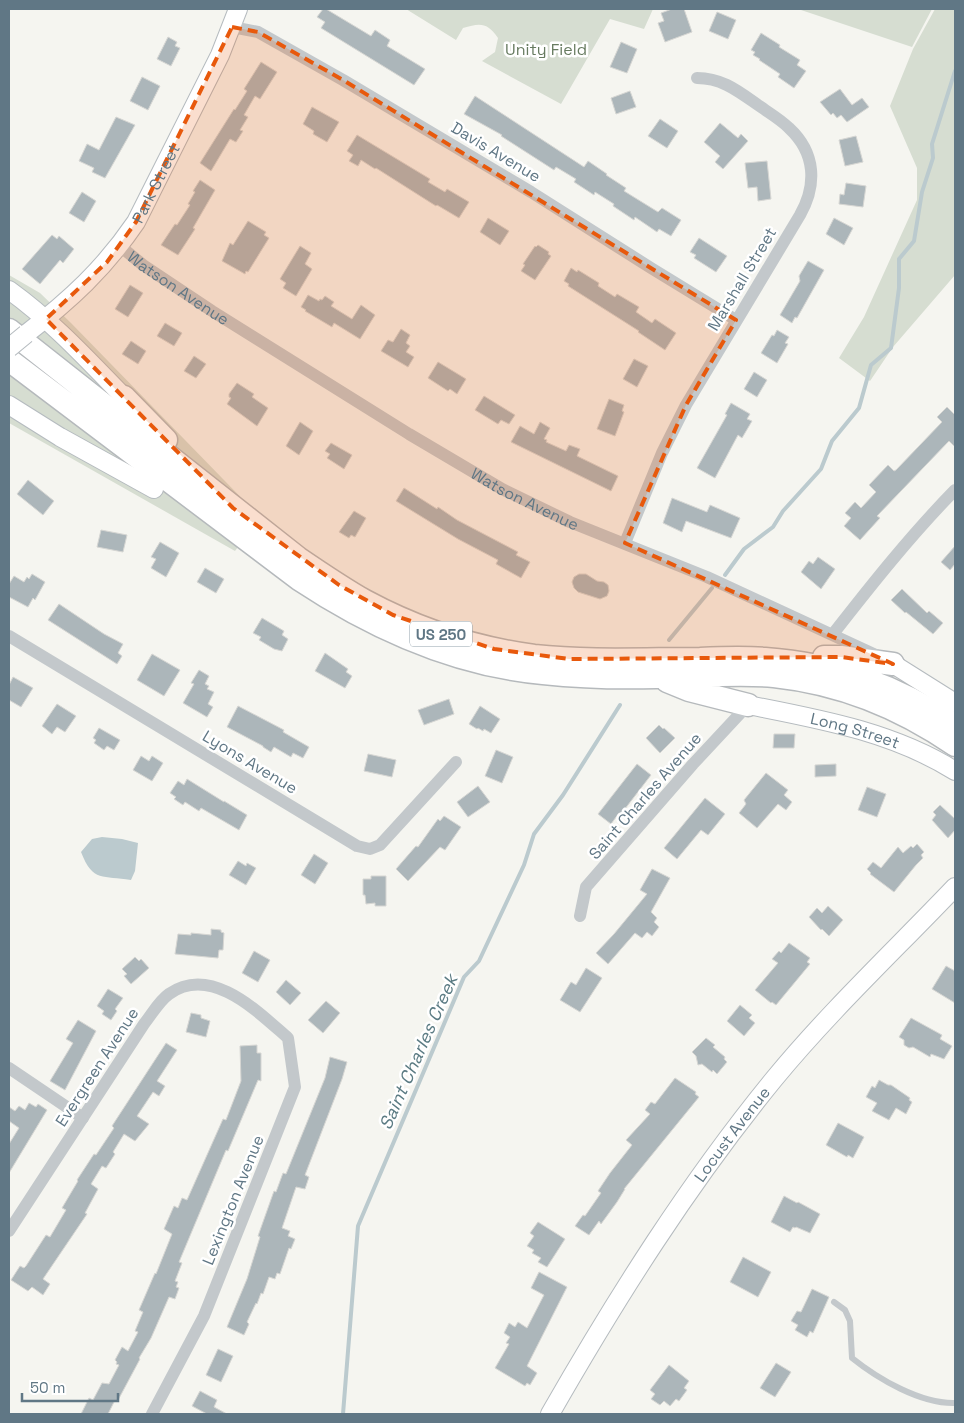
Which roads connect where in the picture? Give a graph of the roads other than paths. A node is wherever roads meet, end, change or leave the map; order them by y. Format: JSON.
{"nodes":[{"id":1,"x":238,"y":9,"type":"edge"},
{"id":2,"x":232,"y":27,"type":"junction"},
{"id":3,"x":697,"y":78,"type":"dead end"},
{"id":4,"x":120,"y":246,"type":"junction"},
{"id":5,"x":9,"y":290,"type":"edge"},
{"id":6,"x":46,"y":319,"type":"junction"},
{"id":7,"x":736,"y":320,"type":"junction"},
{"id":8,"x":17,"y":332,"type":"edge"},
{"id":9,"x":9,"y":348,"type":"edge"},
{"id":10,"x":9,"y":360,"type":"edge"},
{"id":11,"x":124,"y":397,"type":"joint"},
{"id":12,"x":9,"y":405,"type":"edge"},
{"id":13,"x":154,"y":489,"type":"joint"},
{"id":14,"x":955,"y":490,"type":"edge"},
{"id":15,"x":234,"y":508,"type":"junction"},
{"id":16,"x":624,"y":543,"type":"junction"},
{"id":17,"x":252,"y":544,"type":"junction"},
{"id":18,"x":833,"y":634,"type":"junction"},
{"id":19,"x":10,"y":639,"type":"edge"},
{"id":20,"x":764,"y":658,"type":"junction"},
{"id":21,"x":893,"y":664,"type":"junction"},
{"id":22,"x":656,"y":677,"type":"junction"},
{"id":23,"x":955,"y":703,"type":"edge"},
{"id":24,"x":748,"y":705,"type":"junction"},
{"id":25,"x":955,"y":725,"type":"edge"},
{"id":26,"x":955,"y":745,"type":"edge"},
{"id":27,"x":456,"y":762,"type":"dead end"},
{"id":28,"x":955,"y":771,"type":"edge"},
{"id":29,"x":955,"y":886,"type":"edge"},
{"id":30,"x":580,"y":916,"type":"dead end"},
{"id":31,"x":248,"y":1003,"type":"joint"},
{"id":32,"x":9,"y":1068,"type":"edge"},
{"id":33,"x":83,"y":1118,"type":"junction"},
{"id":34,"x":9,"y":1231,"type":"edge"},
{"id":35,"x":834,"y":1302,"type":"dead end"},
{"id":36,"x":955,"y":1403,"type":"edge"},
{"id":37,"x":152,"y":1414,"type":"edge"},
{"id":38,"x":550,"y":1414,"type":"edge"}],
"edges":[{"from":1,"to":2,"type":"street","name":"Park Street"},
{"from":2,"to":4,"type":"street","name":"Park Street"},
{"from":2,"to":7,"type":"street","name":"Davis Avenue"},
{"from":3,"to":7,"type":"street","name":"Marshall Street"},
{"from":4,"to":6,"type":"street","name":"Park Street"},
{"from":4,"to":16,"type":"street","name":"Watson Avenue"},
{"from":5,"to":6,"type":"street"},
{"from":6,"to":8,"type":"street","name":"Park Street"},
{"from":6,"to":11,"type":"street"},
{"from":7,"to":16,"type":"street","name":"Marshall Street"},
{"from":8,"to":9,"type":"street","name":"Park Street","bridge":true},
{"from":8,"to":15,"type":"highway","number":"US 250"},
{"from":10,"to":17,"type":"highway","number":"US 250"},
{"from":11,"to":15,"type":"highway"},
{"from":12,"to":13,"type":"street"},
{"from":13,"to":17,"type":"highway"},
{"from":14,"to":18,"type":"street"},
{"from":15,"to":20,"type":"highway","number":"US 250"},
{"from":16,"to":18,"type":"street","name":"Watson Avenue"},
{"from":17,"to":22,"type":"highway","number":"US 250"},
{"from":18,"to":21,"type":"street","name":"Watson Avenue"},
{"from":19,"to":27,"type":"street","name":"Lyons Avenue"},
{"from":20,"to":21,"type":"highway"},
{"from":20,"to":25,"type":"highway","number":"US 250"},
{"from":21,"to":23,"type":"street","name":"Watson Avenue"},
{"from":22,"to":24,"type":"highway"},
{"from":22,"to":26,"type":"highway","number":"US 250"},
{"from":24,"to":28,"type":"street","name":"Long Street"},
{"from":24,"to":30,"type":"street","name":"Saint Charles Avenue"},
{"from":29,"to":38,"type":"street","name":"Locust Avenue"},
{"from":31,"to":33,"type":"street","name":"Evergreen Avenue"},
{"from":31,"to":37,"type":"street","name":"Lexington Avenue"},
{"from":32,"to":33,"type":"street"},
{"from":33,"to":34,"type":"street","name":"Evergreen Avenue"},
{"from":35,"to":36,"type":"lane"}]}
